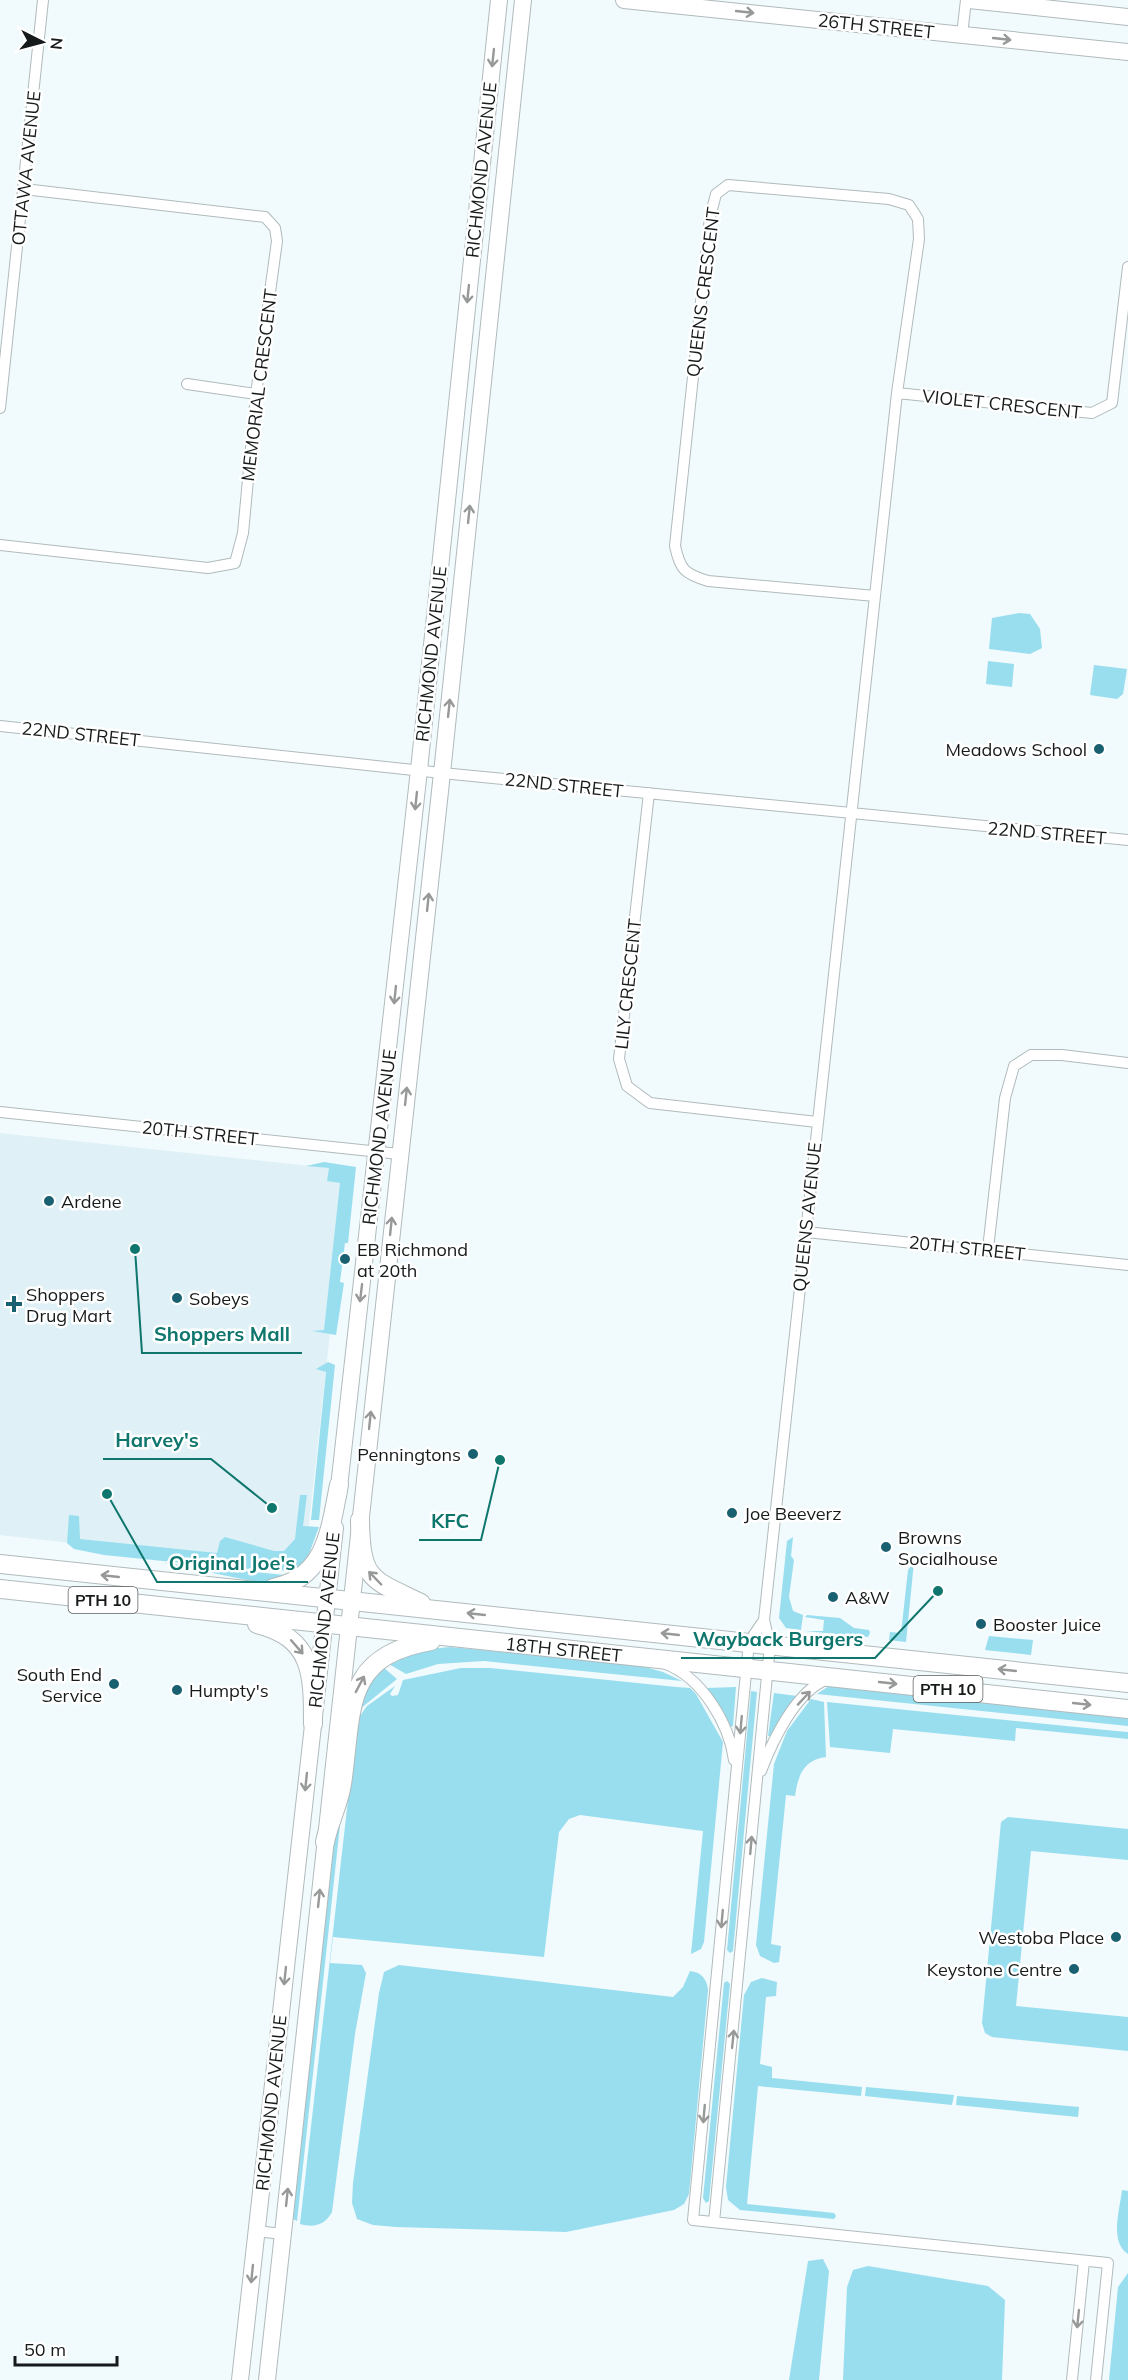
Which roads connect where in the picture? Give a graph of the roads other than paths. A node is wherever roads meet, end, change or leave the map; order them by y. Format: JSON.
{"nodes":[{"id":1,"x":43,"y":0,"type":"edge"},
{"id":2,"x":499,"y":0,"type":"edge"},
{"id":3,"x":523,"y":0,"type":"edge"},
{"id":4,"x":624,"y":0,"type":"edge"},
{"id":5,"x":968,"y":0,"type":"edge"},
{"id":6,"x":1128,"y":17,"type":"edge"},
{"id":7,"x":962,"y":35,"type":"junction"},
{"id":8,"x":1128,"y":52,"type":"edge"},
{"id":9,"x":24,"y":189,"type":"junction"},
{"id":10,"x":1128,"y":267,"type":"edge"},
{"id":11,"x":5,"y":326,"type":"edge"},
{"id":12,"x":187,"y":384,"type":"dead end"},
{"id":13,"x":897,"y":393,"type":"junction"},
{"id":14,"x":256,"y":394,"type":"junction"},
{"id":15,"x":0,"y":408,"type":"edge"},
{"id":16,"x":0,"y":545,"type":"edge"},
{"id":17,"x":875,"y":596,"type":"junction"},
{"id":18,"x":0,"y":726,"type":"edge"},
{"id":19,"x":419,"y":770,"type":"junction"},
{"id":20,"x":442,"y":773,"type":"junction"},
{"id":21,"x":649,"y":794,"type":"junction"},
{"id":22,"x":851,"y":814,"type":"junction"},
{"id":23,"x":1128,"y":840,"type":"edge"},
{"id":24,"x":1128,"y":1063,"type":"edge"},
{"id":25,"x":0,"y":1112,"type":"edge"},
{"id":26,"x":817,"y":1122,"type":"junction"},
{"id":27,"x":377,"y":1151,"type":"junction"},
{"id":28,"x":399,"y":1154,"type":"junction"},
{"id":29,"x":806,"y":1232,"type":"junction"},
{"id":30,"x":988,"y":1249,"type":"junction"},
{"id":31,"x":1128,"y":1265,"type":"edge"},
{"id":32,"x":339,"y":1485,"type":"junction"},
{"id":33,"x":360,"y":1520,"type":"junction"},
{"id":34,"x":0,"y":1564,"type":"edge"},
{"id":35,"x":0,"y":1588,"type":"edge"},
{"id":36,"x":252,"y":1590,"type":"junction"},
{"id":37,"x":327,"y":1598,"type":"junction"},
{"id":38,"x":350,"y":1601,"type":"junction"},
{"id":39,"x":206,"y":1611,"type":"junction"},
{"id":40,"x":446,"y":1611,"type":"junction"},
{"id":41,"x":764,"y":1620,"type":"junction"},
{"id":42,"x":324,"y":1624,"type":"junction"},
{"id":43,"x":348,"y":1626,"type":"junction"},
{"id":44,"x":463,"y":1638,"type":"junction"},
{"id":45,"x":749,"y":1642,"type":"junction"},
{"id":46,"x":770,"y":1645,"type":"junction"},
{"id":47,"x":634,"y":1656,"type":"junction"},
{"id":48,"x":746,"y":1667,"type":"junction"},
{"id":49,"x":768,"y":1670,"type":"junction"},
{"id":50,"x":847,"y":1678,"type":"junction"},
{"id":51,"x":1128,"y":1683,"type":"edge"},
{"id":52,"x":1128,"y":1709,"type":"edge"},
{"id":53,"x":313,"y":1724,"type":"junction"},
{"id":54,"x":756,"y":1786,"type":"junction"},
{"id":55,"x":735,"y":1787,"type":"junction"},
{"id":56,"x":325,"y":1842,"type":"junction"},
{"id":57,"x":714,"y":2222,"type":"junction"},
{"id":58,"x":256,"y":2231,"type":"junction"},
{"id":59,"x":283,"y":2234,"type":"junction"},
{"id":60,"x":1084,"y":2261,"type":"junction"},
{"id":61,"x":240,"y":2380,"type":"edge"},
{"id":62,"x":267,"y":2380,"type":"edge"},
{"id":63,"x":1072,"y":2380,"type":"edge"},
{"id":64,"x":1096,"y":2380,"type":"edge"}],
"edges":[{"from":1,"to":9,"type":"street","name":"OTTAWA AVENUE"},
{"from":2,"to":19,"type":"main road","name":"RICHMOND AVENUE","one_way":true},
{"from":20,"to":3,"type":"main road","name":"RICHMOND AVENUE","one_way":true},
{"from":4,"to":7,"type":"main road","name":"26TH STREET","one_way":true},
{"from":5,"to":6,"type":"main road"},
{"from":5,"to":7,"type":"street"},
{"from":7,"to":8,"type":"main road","name":"26TH STREET","one_way":true},
{"from":9,"to":11,"type":"street","name":"OTTAWA AVENUE"},
{"from":9,"to":14,"type":"street","name":"MEMORIAL CRESCENT"},
{"from":10,"to":13,"type":"street","name":"VIOLET CRESCENT"},
{"from":11,"to":15,"type":"street","name":"OTTAWA AVENUE"},
{"from":12,"to":14,"type":"street"},
{"from":13,"to":17,"type":"street","name":"QUEENS CRESCENT"},
{"from":13,"to":17,"type":"street","name":"QUEENS CRESCENT"},
{"from":14,"to":16,"type":"street","name":"MEMORIAL CRESCENT"},
{"from":17,"to":22,"type":"street","name":"QUEENS CRESCENT"},
{"from":18,"to":19,"type":"street","name":"22ND STREET"},
{"from":19,"to":20,"type":"street","name":"22ND STREET"},
{"from":19,"to":27,"type":"main road","name":"RICHMOND AVENUE","one_way":true},
{"from":20,"to":21,"type":"street","name":"22ND STREET"},
{"from":28,"to":20,"type":"main road","name":"RICHMOND AVENUE","one_way":true},
{"from":21,"to":22,"type":"street","name":"22ND STREET"},
{"from":21,"to":26,"type":"street","name":"LILY CRESCENT"},
{"from":22,"to":23,"type":"street","name":"22ND STREET"},
{"from":22,"to":26,"type":"street","name":"QUEENS AVENUE"},
{"from":24,"to":30,"type":"street"},
{"from":25,"to":27,"type":"street","name":"20TH STREET"},
{"from":26,"to":29,"type":"street","name":"QUEENS AVENUE"},
{"from":27,"to":28,"type":"street","name":"20TH STREET"},
{"from":27,"to":32,"type":"main road","name":"RICHMOND AVENUE","one_way":true},
{"from":33,"to":28,"type":"main road","name":"RICHMOND AVENUE","one_way":true},
{"from":29,"to":30,"type":"street","name":"20TH STREET"},
{"from":29,"to":41,"type":"street","name":"QUEENS AVENUE"},
{"from":30,"to":31,"type":"street","name":"20TH STREET"},
{"from":32,"to":36,"type":"main road"},
{"from":32,"to":37,"type":"main road","name":"RICHMOND AVENUE"},
{"from":33,"to":38,"type":"main road","name":"RICHMOND AVENUE"},
{"from":40,"to":33,"type":"main road","one_way":true},
{"from":36,"to":34,"type":"main road","name":"18TH STREET","number":"PTH 10","one_way":true},
{"from":35,"to":39,"type":"main road","name":"18TH STREET","number":"PTH 10"},
{"from":36,"to":37,"type":"main road","name":"18TH STREET","number":"PTH 10"},
{"from":37,"to":38,"type":"main road","name":"18TH STREET","number":"PTH 10"},
{"from":37,"to":42,"type":"main road","name":"RICHMOND AVENUE"},
{"from":38,"to":40,"type":"main road","name":"18TH STREET","number":"PTH 10"},
{"from":38,"to":43,"type":"main road","name":"RICHMOND AVENUE"},
{"from":39,"to":42,"type":"main road","name":"18TH STREET","number":"PTH 10"},
{"from":39,"to":53,"type":"main road","one_way":true},
{"from":45,"to":40,"type":"main road","name":"18TH STREET","number":"PTH 10","one_way":true},
{"from":41,"to":45,"type":"street"},
{"from":41,"to":46,"type":"street"},
{"from":42,"to":43,"type":"main road","name":"18TH STREET","number":"PTH 10"},
{"from":42,"to":53,"type":"main road","name":"RICHMOND AVENUE"},
{"from":43,"to":44,"type":"main road","name":"18TH STREET","number":"PTH 10"},
{"from":43,"to":56,"type":"main road","name":"RICHMOND AVENUE"},
{"from":44,"to":47,"type":"main road","name":"18TH STREET","number":"PTH 10"},
{"from":56,"to":44,"type":"main road","one_way":true},
{"from":45,"to":46,"type":"main road","name":"18TH STREET","number":"PTH 10"},
{"from":45,"to":48,"type":"street"},
{"from":46,"to":49,"type":"street"},
{"from":51,"to":46,"type":"main road","name":"18TH STREET","number":"PTH 10","one_way":true},
{"from":47,"to":48,"type":"main road","name":"18TH STREET","number":"PTH 10"},
{"from":47,"to":55,"type":"street"},
{"from":48,"to":49,"type":"main road","name":"18TH STREET","number":"PTH 10"},
{"from":48,"to":55,"type":"street","one_way":true},
{"from":49,"to":50,"type":"main road","name":"18TH STREET","number":"PTH 10"},
{"from":49,"to":54,"type":"street"},
{"from":50,"to":52,"type":"main road","name":"18TH STREET","number":"PTH 10","one_way":true},
{"from":54,"to":50,"type":"street","one_way":true},
{"from":53,"to":58,"type":"main road","name":"RICHMOND AVENUE","one_way":true},
{"from":57,"to":54,"type":"street","one_way":true},
{"from":55,"to":57,"type":"street","one_way":true},
{"from":59,"to":56,"type":"main road","name":"RICHMOND AVENUE","one_way":true},
{"from":57,"to":60,"type":"street"},
{"from":58,"to":59,"type":"street"},
{"from":58,"to":61,"type":"main road","name":"RICHMOND AVENUE","one_way":true},
{"from":59,"to":62,"type":"main road","name":"RICHMOND AVENUE"},
{"from":60,"to":63,"type":"street","one_way":true},
{"from":60,"to":64,"type":"street"}]}
